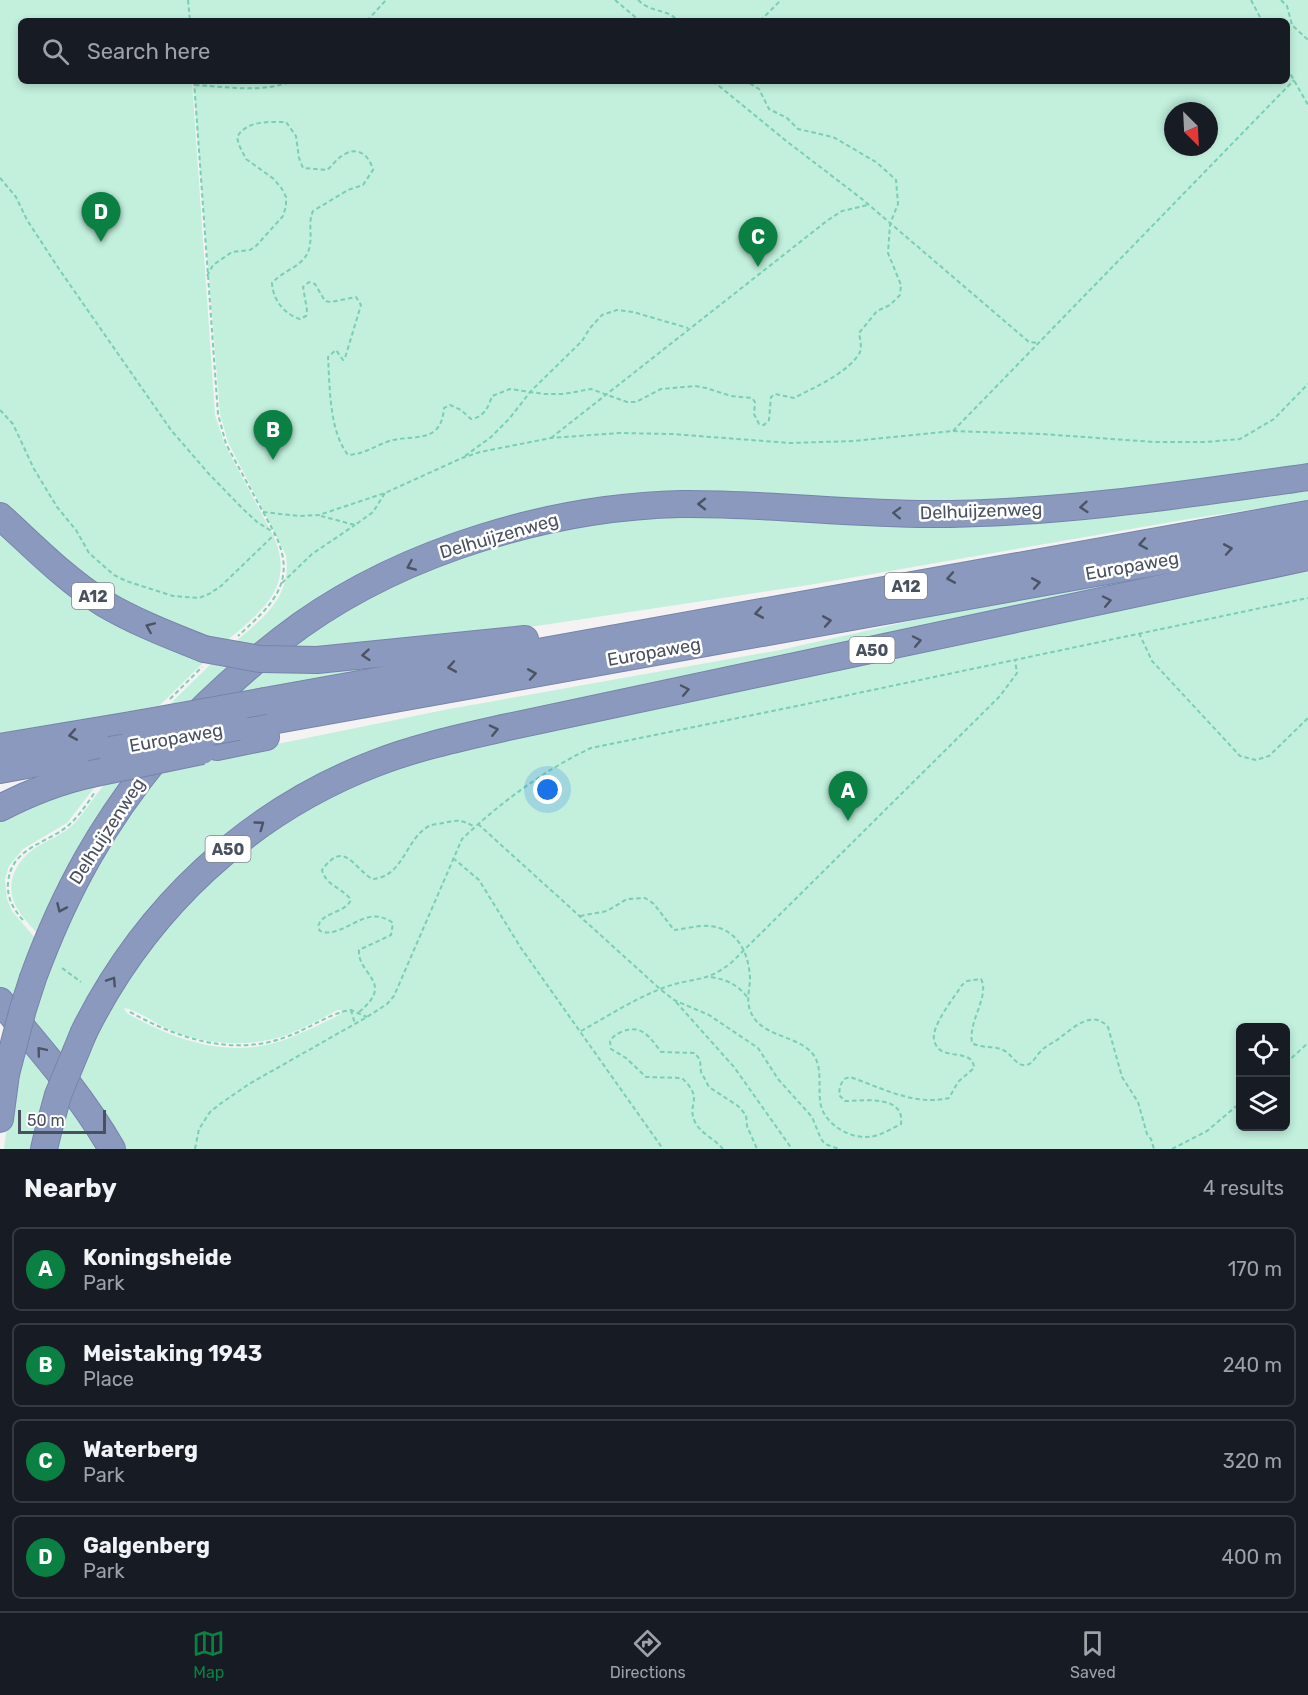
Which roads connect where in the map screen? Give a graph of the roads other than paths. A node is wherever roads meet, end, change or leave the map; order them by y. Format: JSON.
{"nodes":[{"id":1,"x":1308,"y":477,"type":"edge"},
{"id":2,"x":1308,"y":514,"type":"edge"},
{"id":3,"x":0,"y":516,"type":"edge"},
{"id":4,"x":1308,"y":535,"type":"edge"},
{"id":5,"x":1308,"y":557,"type":"edge"},
{"id":6,"x":613,"y":639,"type":"junction"},
{"id":7,"x":392,"y":699,"type":"junction"},
{"id":8,"x":0,"y":747,"type":"edge"},
{"id":9,"x":0,"y":770,"type":"edge"},
{"id":10,"x":0,"y":808,"type":"edge"},
{"id":11,"x":0,"y":1001,"type":"edge"},
{"id":12,"x":0,"y":1119,"type":"edge"},
{"id":13,"x":46,"y":1138,"type":"edge"},
{"id":14,"x":112,"y":1149,"type":"edge"}],
"edges":[{"from":1,"to":12,"type":"highway","name":"Delhuijzenweg","one_way":true,"bridge":true},
{"from":2,"to":6,"type":"highway","name":"Europaweg","number":"A12","one_way":true},
{"from":6,"to":3,"type":"highway","number":"A12","one_way":true,"bridge":true},
{"from":7,"to":4,"type":"highway","name":"Europaweg","number":"A12","one_way":true},
{"from":13,"to":5,"type":"highway","number":"A50","one_way":true,"bridge":true},
{"from":6,"to":8,"type":"highway","name":"Europaweg","number":"A12","one_way":true,"bridge":true},
{"from":7,"to":9,"type":"highway","name":"Europaweg","number":"A12","bridge":true},
{"from":7,"to":10,"type":"highway","number":"A12","bridge":true},
{"from":14,"to":11,"type":"highway","one_way":true}]}
